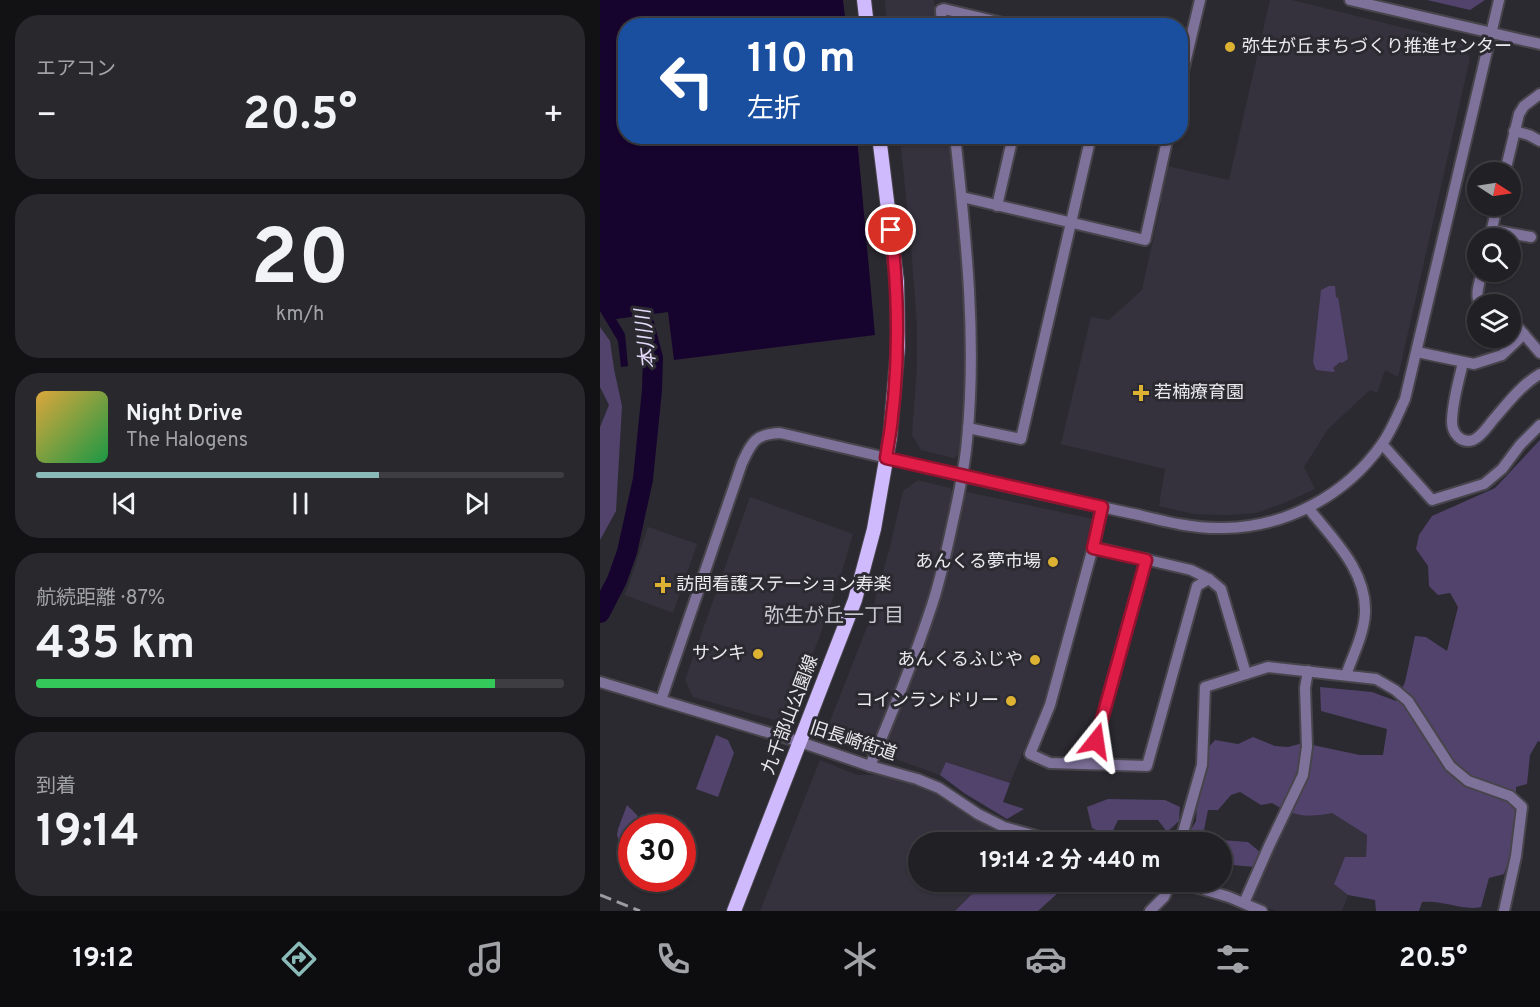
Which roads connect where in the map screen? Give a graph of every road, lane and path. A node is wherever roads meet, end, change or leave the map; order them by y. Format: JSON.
{"nodes":[{"id":1,"x":864,"y":0,"type":"edge"},
{"id":2,"x":1200,"y":0,"type":"edge"},
{"id":3,"x":1350,"y":0,"type":"edge"},
{"id":4,"x":1499,"y":0,"type":"edge"},
{"id":5,"x":866,"y":18,"type":"edge"},
{"id":6,"x":942,"y":18,"type":"edge"},
{"id":7,"x":982,"y":18,"type":"edge"},
{"id":8,"x":1491,"y":33,"type":"junction"},
{"id":9,"x":1540,"y":44,"type":"edge"},
{"id":10,"x":1188,"y":45,"type":"edge"},
{"id":11,"x":1540,"y":94,"type":"edge"},
{"id":12,"x":1514,"y":131,"type":"junction"},
{"id":13,"x":1540,"y":141,"type":"edge"},
{"id":14,"x":880,"y":144,"type":"edge"},
{"id":15,"x":956,"y":144,"type":"edge"},
{"id":16,"x":1011,"y":144,"type":"edge"},
{"id":17,"x":1089,"y":144,"type":"edge"},
{"id":18,"x":1166,"y":144,"type":"edge"},
{"id":19,"x":1507,"y":162,"type":"edge"},
{"id":20,"x":962,"y":198,"type":"junction"},
{"id":21,"x":997,"y":206,"type":"junction"},
{"id":22,"x":1071,"y":223,"type":"junction"},
{"id":23,"x":1521,"y":236,"type":"edge"},
{"id":24,"x":1532,"y":237,"type":"dead end"},
{"id":25,"x":1521,"y":331,"type":"edge"},
{"id":26,"x":1524,"y":334,"type":"junction"},
{"id":27,"x":1417,"y":352,"type":"junction"},
{"id":28,"x":1540,"y":352,"type":"edge"},
{"id":29,"x":1463,"y":362,"type":"junction"},
{"id":30,"x":1540,"y":374,"type":"edge"},
{"id":31,"x":1540,"y":425,"type":"edge"},
{"id":32,"x":968,"y":428,"type":"junction"},
{"id":33,"x":1382,"y":444,"type":"junction"},
{"id":34,"x":886,"y":458,"type":"junction"},
{"id":35,"x":962,"y":476,"type":"junction"},
{"id":36,"x":1102,"y":507,"type":"junction"},
{"id":37,"x":1309,"y":509,"type":"junction"},
{"id":38,"x":1093,"y":548,"type":"junction"},
{"id":39,"x":1146,"y":560,"type":"junction"},
{"id":40,"x":1209,"y":579,"type":"junction"},
{"id":41,"x":1308,"y":671,"type":"junction"},
{"id":42,"x":1246,"y":674,"type":"junction"},
{"id":43,"x":1346,"y":675,"type":"junction"},
{"id":44,"x":600,"y":682,"type":"edge"},
{"id":45,"x":661,"y":700,"type":"junction"},
{"id":46,"x":800,"y":742,"type":"junction"},
{"id":47,"x":1089,"y":764,"type":"junction"},
{"id":48,"x":870,"y":766,"type":"junction"},
{"id":49,"x":1024,"y":832,"type":"edge"},
{"id":50,"x":1183,"y":832,"type":"edge"},
{"id":51,"x":1166,"y":892,"type":"edge"},
{"id":52,"x":1211,"y":892,"type":"edge"},
{"id":53,"x":1244,"y":903,"type":"junction"},
{"id":54,"x":734,"y":911,"type":"edge"},
{"id":55,"x":1150,"y":911,"type":"edge"},
{"id":56,"x":1262,"y":911,"type":"edge"},
{"id":57,"x":1503,"y":911,"type":"edge"}],
"edges":[{"from":1,"to":5,"type":"main road"},
{"from":2,"to":10,"type":"street"},
{"from":3,"to":8,"type":"street"},
{"from":4,"to":8,"type":"street"},
{"from":6,"to":7,"type":"street"},
{"from":8,"to":9,"type":"street"},
{"from":8,"to":27,"type":"street"},
{"from":11,"to":12,"type":"street"},
{"from":12,"to":13,"type":"street"},
{"from":12,"to":19,"type":"street"},
{"from":14,"to":34,"type":"main road","name":"九千部山公園線"},
{"from":15,"to":20,"type":"street"},
{"from":16,"to":21,"type":"street"},
{"from":17,"to":22,"type":"street"},
{"from":18,"to":22,"type":"street"},
{"from":20,"to":21,"type":"street"},
{"from":20,"to":32,"type":"street"},
{"from":21,"to":22,"type":"street"},
{"from":22,"to":32,"type":"street"},
{"from":23,"to":24,"type":"street"},
{"from":25,"to":26,"type":"street"},
{"from":26,"to":28,"type":"street"},
{"from":26,"to":29,"type":"street"},
{"from":27,"to":29,"type":"street"},
{"from":27,"to":33,"type":"street"},
{"from":29,"to":30,"type":"street"},
{"from":31,"to":33,"type":"street"},
{"from":32,"to":35,"type":"street"},
{"from":33,"to":37,"type":"street"},
{"from":34,"to":35,"type":"street"},
{"from":34,"to":45,"type":"street"},
{"from":34,"to":46,"type":"main road","name":"九千部山公園線"},
{"from":35,"to":36,"type":"street"},
{"from":35,"to":48,"type":"street"},
{"from":36,"to":37,"type":"street"},
{"from":36,"to":38,"type":"street"},
{"from":37,"to":43,"type":"street"},
{"from":38,"to":39,"type":"street"},
{"from":38,"to":47,"type":"street"},
{"from":39,"to":40,"type":"street"},
{"from":39,"to":47,"type":"street"},
{"from":40,"to":42,"type":"street"},
{"from":40,"to":47,"type":"street"},
{"from":41,"to":42,"type":"street"},
{"from":41,"to":43,"type":"street"},
{"from":41,"to":53,"type":"street"},
{"from":42,"to":50,"type":"street"},
{"from":43,"to":57,"type":"street"},
{"from":44,"to":45,"type":"street","name":"旧長崎街道"},
{"from":45,"to":46,"type":"street","name":"旧長崎街道"},
{"from":46,"to":48,"type":"street","name":"旧長崎街道"},
{"from":46,"to":54,"type":"main road","name":"九千部山公園線"},
{"from":48,"to":49,"type":"street","name":"旧長崎街道"},
{"from":51,"to":55,"type":"street"},
{"from":52,"to":53,"type":"street"},
{"from":53,"to":56,"type":"street"}]}
